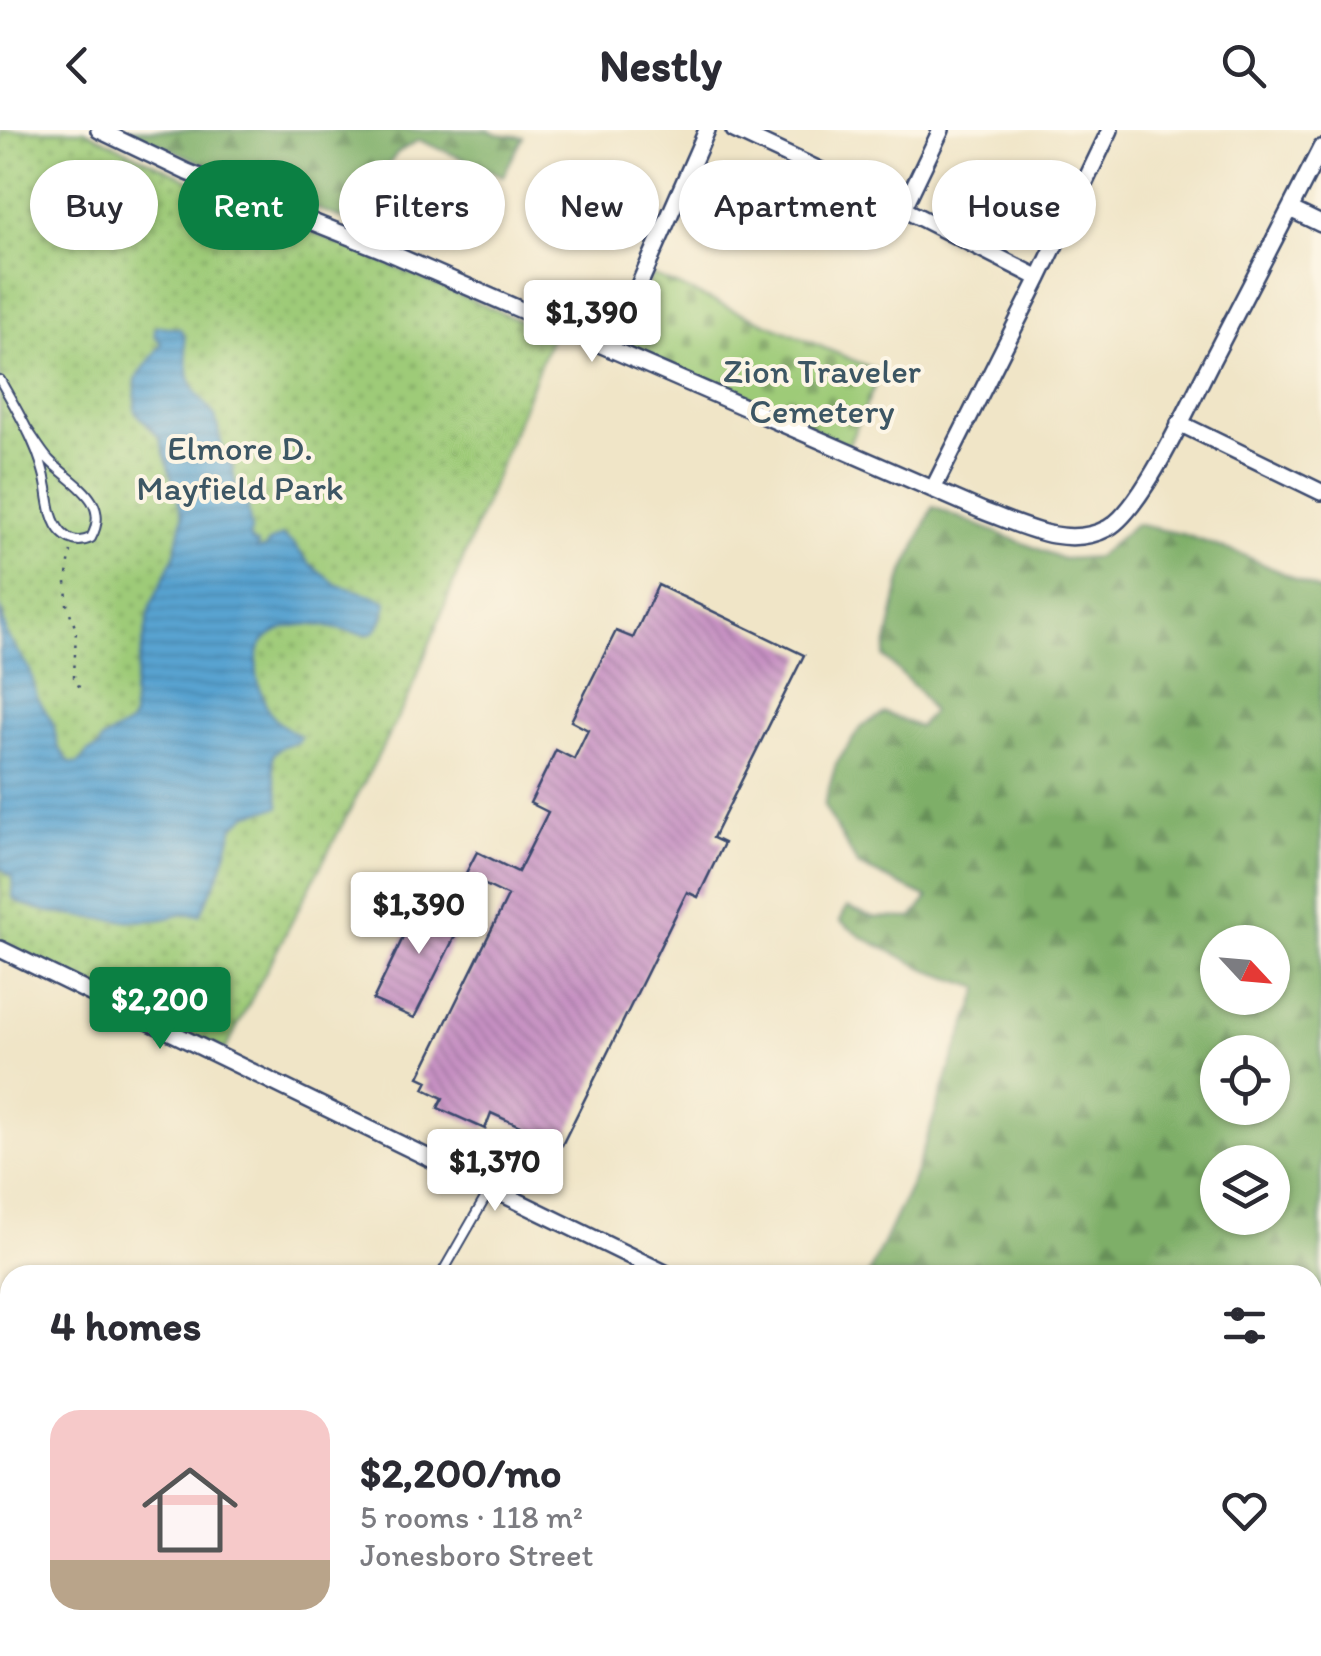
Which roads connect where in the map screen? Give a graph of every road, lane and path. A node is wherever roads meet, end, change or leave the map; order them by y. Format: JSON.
{"nodes":[{"id":1,"x":99,"y":130,"type":"edge"},
{"id":2,"x":707,"y":130,"type":"edge"},
{"id":3,"x":734,"y":130,"type":"edge"},
{"id":4,"x":941,"y":130,"type":"edge"},
{"id":5,"x":1110,"y":130,"type":"edge"},
{"id":6,"x":1321,"y":148,"type":"edge"},
{"id":7,"x":798,"y":160,"type":"edge"},
{"id":8,"x":912,"y":190,"type":"edge"},
{"id":9,"x":1290,"y":209,"type":"junction"},
{"id":10,"x":912,"y":214,"type":"edge"},
{"id":11,"x":1321,"y":224,"type":"edge"},
{"id":12,"x":1039,"y":278,"type":"junction"},
{"id":13,"x":610,"y":349,"type":"junction"},
{"id":14,"x":0,"y":380,"type":"edge"},
{"id":15,"x":1179,"y":423,"type":"junction"},
{"id":16,"x":25,"y":426,"type":"junction"},
{"id":17,"x":933,"y":489,"type":"junction"},
{"id":18,"x":1321,"y":492,"type":"edge"},
{"id":19,"x":72,"y":540,"type":"junction"},
{"id":20,"x":80,"y":690,"type":"dead end"},
{"id":21,"x":0,"y":949,"type":"edge"},
{"id":22,"x":492,"y":1188,"type":"junction"},
{"id":23,"x":447,"y":1265,"type":"edge"},
{"id":24,"x":647,"y":1265,"type":"edge"}],
"edges":[{"from":1,"to":13,"type":"street"},
{"from":2,"to":13,"type":"street"},
{"from":3,"to":7,"type":"street"},
{"from":4,"to":8,"type":"street"},
{"from":5,"to":12,"type":"street"},
{"from":6,"to":9,"type":"street"},
{"from":9,"to":11,"type":"street"},
{"from":9,"to":15,"type":"street"},
{"from":10,"to":12,"type":"street"},
{"from":12,"to":17,"type":"street"},
{"from":13,"to":17,"type":"street"},
{"from":14,"to":16,"type":"lane"},
{"from":15,"to":17,"type":"street"},
{"from":15,"to":18,"type":"street"},
{"from":16,"to":19,"type":"lane"},
{"from":16,"to":19,"type":"lane"},
{"from":19,"to":20,"type":"path"},
{"from":21,"to":22,"type":"street"},
{"from":22,"to":23,"type":"lane"},
{"from":22,"to":24,"type":"street"}]}
